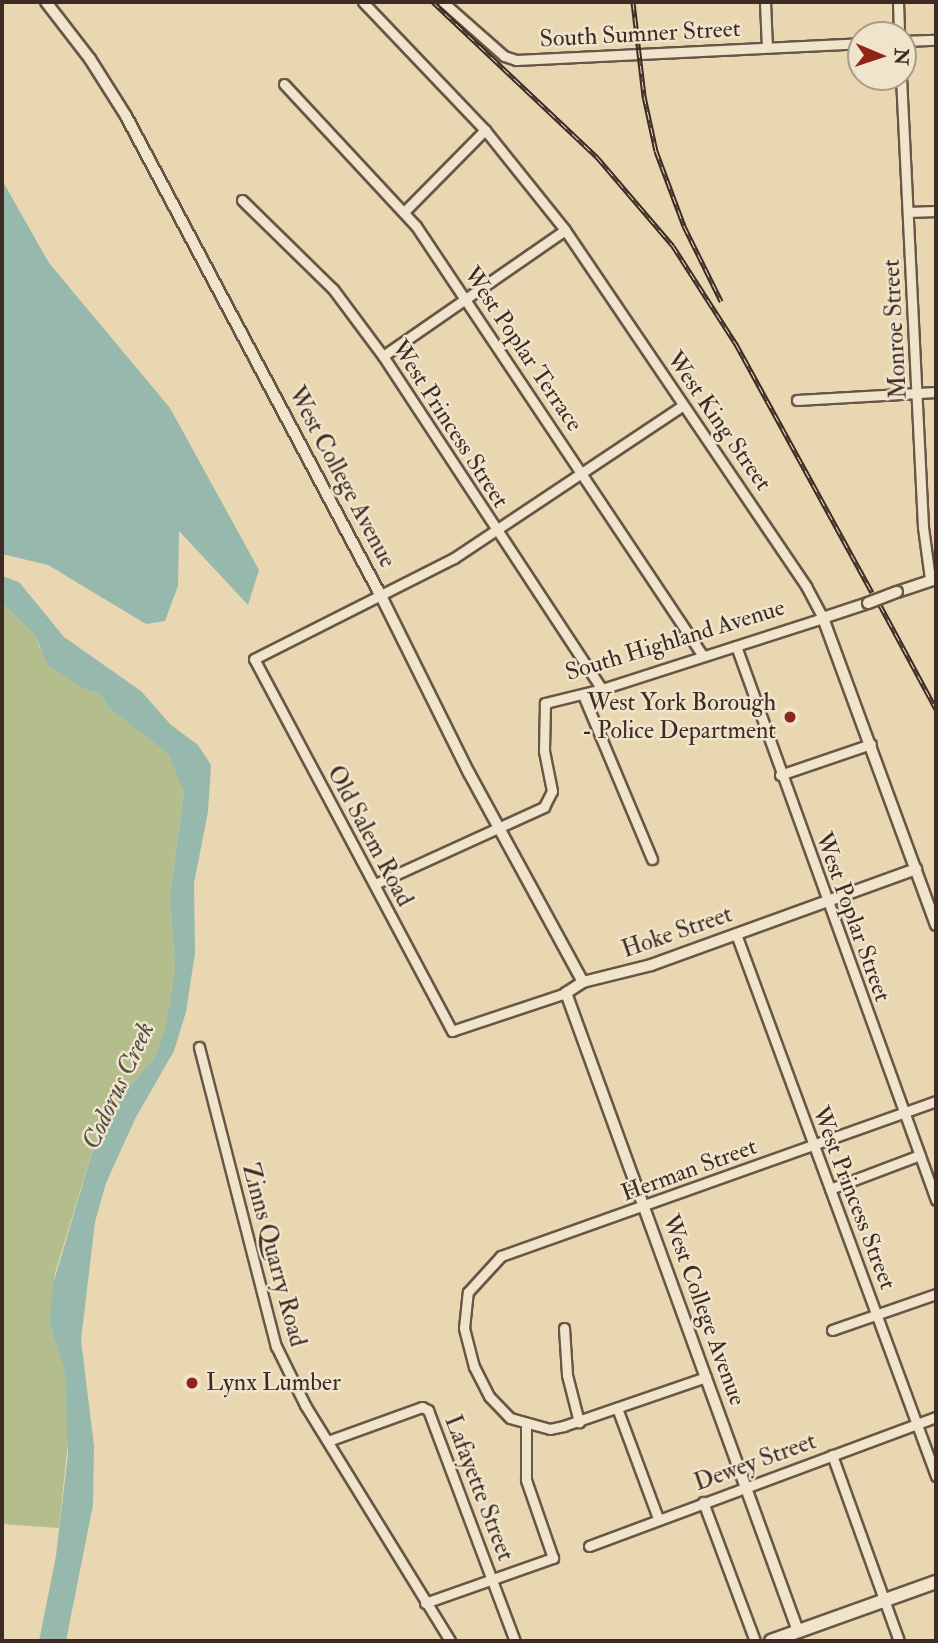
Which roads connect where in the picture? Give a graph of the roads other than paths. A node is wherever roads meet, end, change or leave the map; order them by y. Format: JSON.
{"nodes":[{"id":1,"x":46,"y":2,"type":"edge"},
{"id":2,"x":363,"y":2,"type":"edge"},
{"id":3,"x":443,"y":2,"type":"edge"},
{"id":4,"x":765,"y":2,"type":"edge"},
{"id":5,"x":898,"y":2,"type":"edge"},
{"id":6,"x":899,"y":21,"type":"edge"},
{"id":7,"x":936,"y":40,"type":"edge"},
{"id":8,"x":917,"y":41,"type":"edge"},
{"id":9,"x":847,"y":44,"type":"edge"},
{"id":10,"x":767,"y":47,"type":"junction"},
{"id":11,"x":284,"y":84,"type":"dead end"},
{"id":12,"x":902,"y":91,"type":"edge"},
{"id":13,"x":485,"y":130,"type":"junction"},
{"id":14,"x":242,"y":200,"type":"dead end"},
{"id":15,"x":405,"y":211,"type":"junction"},
{"id":16,"x":936,"y":211,"type":"edge"},
{"id":17,"x":908,"y":212,"type":"junction"},
{"id":18,"x":565,"y":230,"type":"junction"},
{"id":19,"x":465,"y":297,"type":"junction"},
{"id":20,"x":383,"y":356,"type":"junction"},
{"id":21,"x":936,"y":392,"type":"edge"},
{"id":22,"x":918,"y":393,"type":"junction"},
{"id":23,"x":797,"y":400,"type":"dead end"},
{"id":24,"x":682,"y":406,"type":"junction"},
{"id":25,"x":582,"y":472,"type":"junction"},
{"id":26,"x":498,"y":531,"type":"junction"},
{"id":27,"x":933,"y":579,"type":"edge"},
{"id":28,"x":382,"y":598,"type":"junction"},
{"id":29,"x":823,"y":618,"type":"junction"},
{"id":30,"x":736,"y":646,"type":"junction"},
{"id":31,"x":704,"y":656,"type":"junction"},
{"id":32,"x":602,"y":689,"type":"junction"},
{"id":33,"x":583,"y":695,"type":"junction"},
{"id":34,"x":871,"y":744,"type":"junction"},
{"id":35,"x":780,"y":775,"type":"junction"},
{"id":36,"x":499,"y":825,"type":"junction"},
{"id":37,"x":652,"y":859,"type":"dead end"},
{"id":38,"x":916,"y":869,"type":"junction"},
{"id":39,"x":375,"y":884,"type":"junction"},
{"id":40,"x":827,"y":901,"type":"junction"},
{"id":41,"x":936,"y":925,"type":"edge"},
{"id":42,"x":736,"y":933,"type":"junction"},
{"id":43,"x":583,"y":982,"type":"junction"},
{"id":44,"x":566,"y":993,"type":"junction"},
{"id":45,"x":452,"y":1031,"type":"joint"},
{"id":46,"x":199,"y":1047,"type":"dead end"},
{"id":47,"x":936,"y":1101,"type":"edge"},
{"id":48,"x":904,"y":1113,"type":"junction"},
{"id":49,"x":813,"y":1144,"type":"junction"},
{"id":50,"x":919,"y":1155,"type":"junction"},
{"id":51,"x":830,"y":1189,"type":"junction"},
{"id":52,"x":936,"y":1200,"type":"edge"},
{"id":53,"x":643,"y":1207,"type":"junction"},
{"id":54,"x":936,"y":1294,"type":"edge"},
{"id":55,"x":877,"y":1315,"type":"junction"},
{"id":56,"x":565,"y":1328,"type":"dead end"},
{"id":57,"x":832,"y":1330,"type":"dead end"},
{"id":58,"x":706,"y":1377,"type":"junction"},
{"id":59,"x":617,"y":1408,"type":"junction"},
{"id":60,"x":936,"y":1417,"type":"edge"},
{"id":61,"x":579,"y":1422,"type":"junction"},
{"id":62,"x":526,"y":1424,"type":"junction"},
{"id":63,"x":917,"y":1424,"type":"junction"},
{"id":64,"x":328,"y":1441,"type":"junction"},
{"id":65,"x":832,"y":1455,"type":"junction"},
{"id":66,"x":936,"y":1476,"type":"edge"},
{"id":67,"x":746,"y":1486,"type":"junction"},
{"id":68,"x":703,"y":1502,"type":"junction"},
{"id":69,"x":658,"y":1518,"type":"junction"},
{"id":70,"x":589,"y":1546,"type":"dead end"},
{"id":71,"x":492,"y":1579,"type":"junction"},
{"id":72,"x":936,"y":1582,"type":"edge"},
{"id":73,"x":884,"y":1600,"type":"junction"},
{"id":74,"x":425,"y":1603,"type":"junction"},
{"id":75,"x":800,"y":1636,"type":"edge"},
{"id":76,"x":450,"y":1641,"type":"edge"},
{"id":77,"x":515,"y":1641,"type":"edge"},
{"id":78,"x":755,"y":1641,"type":"edge"},
{"id":79,"x":771,"y":1641,"type":"edge"},
{"id":80,"x":899,"y":1641,"type":"edge"}],
"edges":[{"from":1,"to":28,"type":"street","name":"West College Avenue"},
{"from":2,"to":13,"type":"street","name":"West King Street"},
{"from":3,"to":10,"type":"street","name":"South Sumner Street"},
{"from":4,"to":10,"type":"street"},
{"from":5,"to":6,"type":"street"},
{"from":7,"to":8,"type":"street"},
{"from":9,"to":10,"type":"street","name":"South Sumner Street"},
{"from":11,"to":15,"type":"street","name":"West Poplar Terrace"},
{"from":12,"to":17,"type":"street","name":"Monroe Street"},
{"from":13,"to":15,"type":"street"},
{"from":13,"to":18,"type":"street","name":"West King Street"},
{"from":14,"to":20,"type":"street","name":"West Princess Street"},
{"from":15,"to":19,"type":"street","name":"West Poplar Terrace"},
{"from":16,"to":17,"type":"street"},
{"from":17,"to":22,"type":"street","name":"Monroe Street"},
{"from":18,"to":19,"type":"street"},
{"from":18,"to":24,"type":"street","name":"West King Street"},
{"from":19,"to":20,"type":"street"},
{"from":19,"to":25,"type":"street","name":"West Poplar Terrace"},
{"from":20,"to":26,"type":"street","name":"West Princess Street"},
{"from":21,"to":22,"type":"street"},
{"from":22,"to":23,"type":"street"},
{"from":22,"to":27,"type":"street","name":"Monroe Street"},
{"from":24,"to":25,"type":"street"},
{"from":24,"to":29,"type":"street","name":"West King Street"},
{"from":25,"to":26,"type":"street"},
{"from":25,"to":31,"type":"street","name":"West Poplar Terrace"},
{"from":26,"to":28,"type":"street"},
{"from":26,"to":32,"type":"street","name":"West Princess Street"},
{"from":27,"to":29,"type":"street","name":"South Highland Avenue","bridge":true},
{"from":28,"to":36,"type":"street","name":"West College Avenue"},
{"from":28,"to":39,"type":"street","name":"Old Salem Road"},
{"from":29,"to":30,"type":"street","name":"South Highland Avenue"},
{"from":29,"to":34,"type":"street","name":"West King Street"},
{"from":30,"to":31,"type":"street","name":"South Highland Avenue"},
{"from":30,"to":35,"type":"street","name":"West Poplar Street"},
{"from":31,"to":32,"type":"street","name":"South Highland Avenue"},
{"from":32,"to":33,"type":"street","name":"South Highland Avenue"},
{"from":33,"to":36,"type":"street","name":"South Highland Avenue"},
{"from":33,"to":37,"type":"street"},
{"from":34,"to":35,"type":"street"},
{"from":34,"to":38,"type":"street","name":"West King Street"},
{"from":35,"to":40,"type":"street","name":"West Poplar Street"},
{"from":36,"to":39,"type":"street","name":"South Highland Avenue"},
{"from":36,"to":43,"type":"street","name":"West College Avenue"},
{"from":38,"to":40,"type":"street","name":"Hoke Street"},
{"from":38,"to":41,"type":"street","name":"West King Street"},
{"from":39,"to":45,"type":"street","name":"Old Salem Road"},
{"from":40,"to":42,"type":"street","name":"Hoke Street"},
{"from":40,"to":48,"type":"street","name":"West Poplar Street"},
{"from":42,"to":43,"type":"street","name":"Hoke Street"},
{"from":42,"to":49,"type":"street","name":"West Princess Street"},
{"from":43,"to":44,"type":"street","name":"Hoke Street"},
{"from":44,"to":45,"type":"street","name":"Hoke Street"},
{"from":44,"to":53,"type":"street","name":"West College Avenue"},
{"from":46,"to":64,"type":"street","name":"Zinns Quarry Road"},
{"from":47,"to":48,"type":"street","name":"Herman Street"},
{"from":48,"to":49,"type":"street","name":"Herman Street"},
{"from":48,"to":50,"type":"street","name":"West Poplar Street"},
{"from":49,"to":51,"type":"street","name":"West Princess Street"},
{"from":49,"to":53,"type":"street","name":"Herman Street"},
{"from":50,"to":51,"type":"street"},
{"from":50,"to":52,"type":"street","name":"West Poplar Street"},
{"from":51,"to":55,"type":"street","name":"West Princess Street"},
{"from":53,"to":58,"type":"street","name":"West College Avenue"},
{"from":53,"to":62,"type":"street","name":"Herman Street"},
{"from":54,"to":55,"type":"street"},
{"from":55,"to":57,"type":"street"},
{"from":55,"to":63,"type":"street","name":"West Princess Street"},
{"from":56,"to":61,"type":"street"},
{"from":58,"to":59,"type":"street"},
{"from":58,"to":67,"type":"street","name":"West College Avenue"},
{"from":59,"to":61,"type":"street"},
{"from":59,"to":69,"type":"street"},
{"from":60,"to":63,"type":"street","name":"Dewey Street"},
{"from":61,"to":62,"type":"street"},
{"from":62,"to":71,"type":"street"},
{"from":63,"to":65,"type":"street","name":"Dewey Street"},
{"from":63,"to":66,"type":"street","name":"West Princess Street"},
{"from":64,"to":71,"type":"street","name":"Lafayette Street"},
{"from":64,"to":74,"type":"street","name":"Zinns Quarry Road"},
{"from":65,"to":67,"type":"street","name":"Dewey Street"},
{"from":65,"to":73,"type":"street"},
{"from":67,"to":68,"type":"street","name":"Dewey Street"},
{"from":67,"to":75,"type":"street","name":"West College Avenue"},
{"from":68,"to":69,"type":"street","name":"Dewey Street"},
{"from":68,"to":78,"type":"street"},
{"from":69,"to":70,"type":"street","name":"Dewey Street"},
{"from":71,"to":74,"type":"street"},
{"from":71,"to":77,"type":"street","name":"Lafayette Street"},
{"from":72,"to":73,"type":"main road"},
{"from":73,"to":75,"type":"main road"},
{"from":73,"to":80,"type":"street"},
{"from":74,"to":76,"type":"street","name":"Zinns Quarry Road"},
{"from":75,"to":79,"type":"main road"}]}
